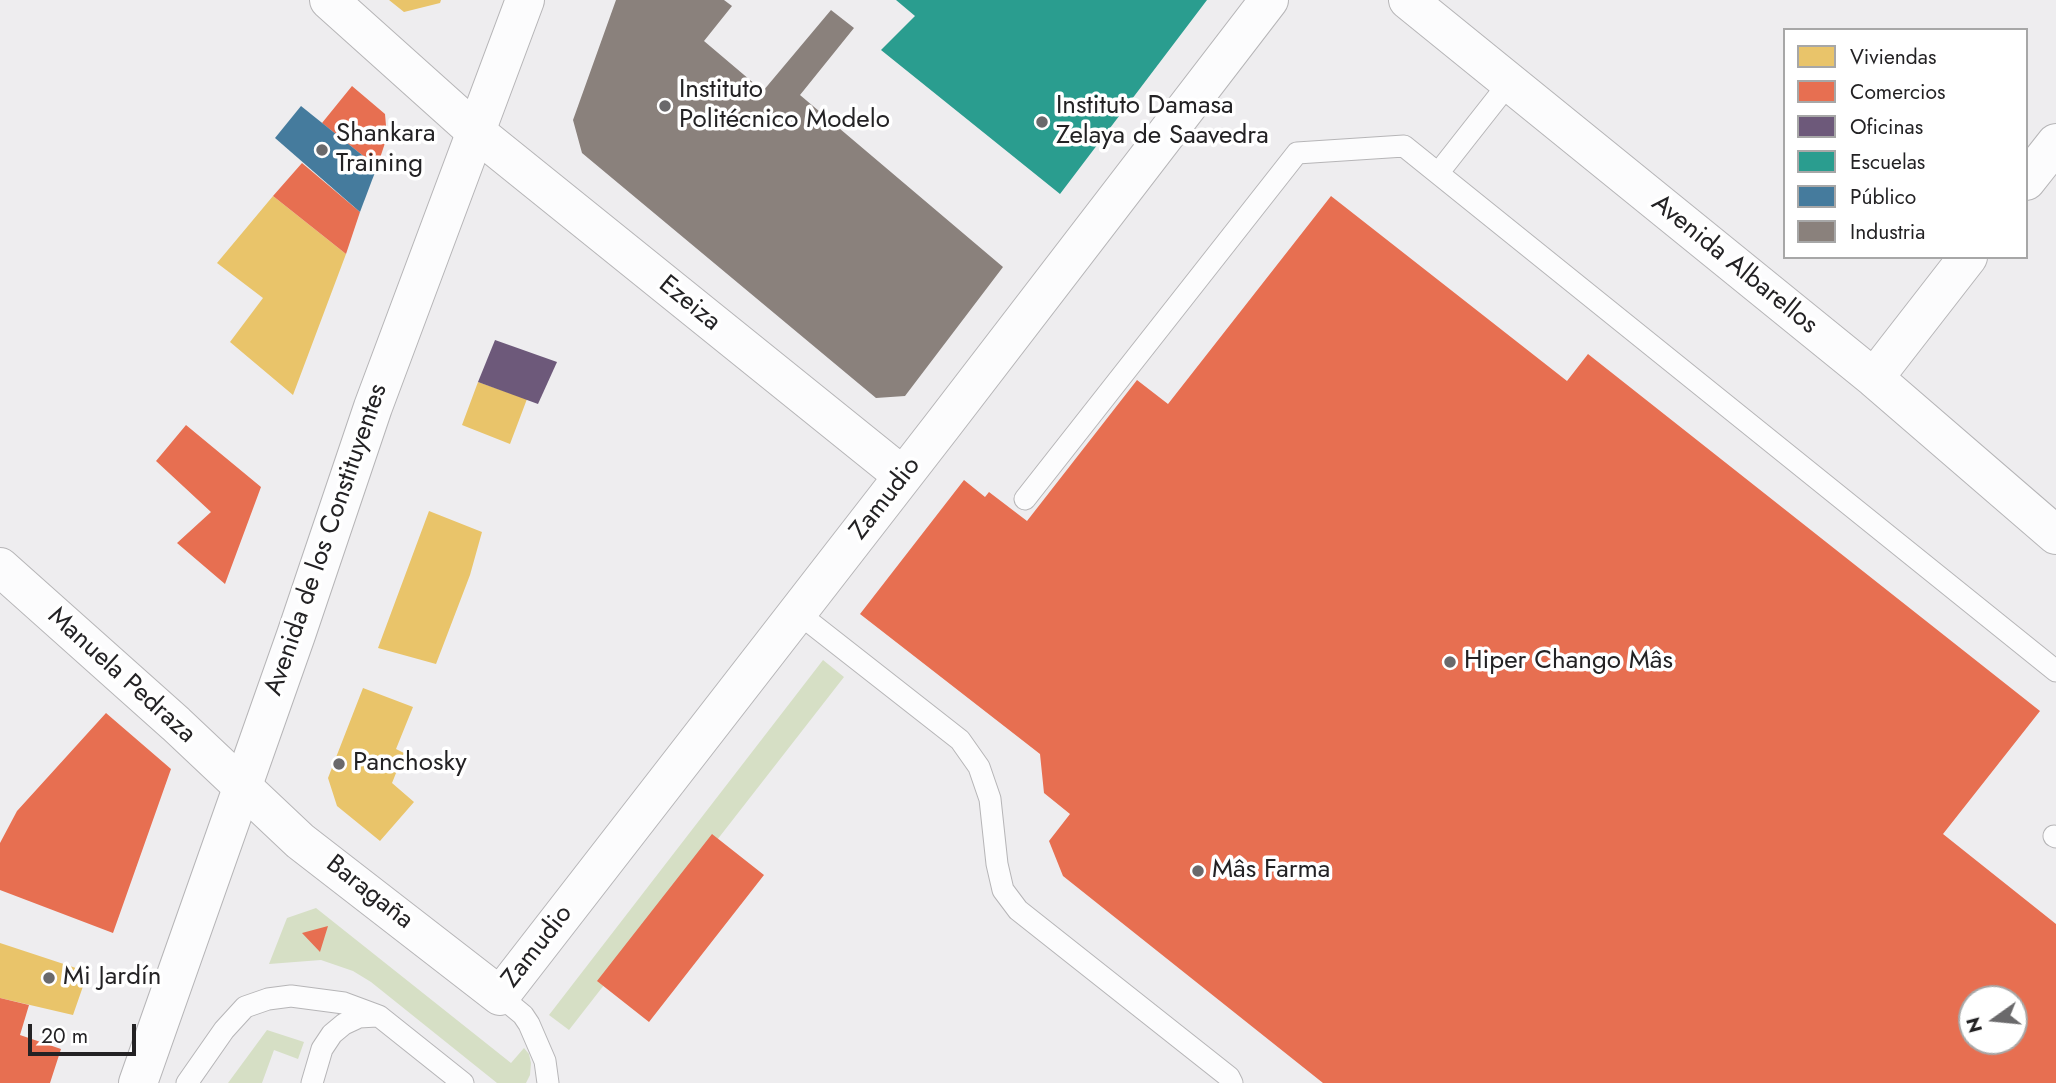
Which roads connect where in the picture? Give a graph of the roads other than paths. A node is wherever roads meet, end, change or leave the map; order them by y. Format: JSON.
{"nodes":[{"id":1,"x":329,"y":0,"type":"edge"},
{"id":2,"x":525,"y":0,"type":"edge"},
{"id":3,"x":1269,"y":0,"type":"edge"},
{"id":4,"x":1408,"y":0,"type":"edge"},
{"id":5,"x":1509,"y":83,"type":"junction"},
{"id":6,"x":475,"y":131,"type":"junction"},
{"id":7,"x":2056,"y":143,"type":"edge"},
{"id":8,"x":1439,"y":172,"type":"junction"},
{"id":9,"x":2028,"y":178,"type":"edge"},
{"id":10,"x":1966,"y":259,"type":"edge"},
{"id":11,"x":1874,"y":378,"type":"junction"},
{"id":12,"x":903,"y":476,"type":"junction"},
{"id":13,"x":1025,"y":499,"type":"dead end"},
{"id":14,"x":2056,"y":535,"type":"edge"},
{"id":15,"x":6,"y":585,"type":"edge"},
{"id":16,"x":798,"y":613,"type":"junction"},
{"id":17,"x":2056,"y":671,"type":"edge"},
{"id":18,"x":242,"y":785,"type":"junction"},
{"id":19,"x":500,"y":996,"type":"junction"},
{"id":20,"x":379,"y":1016,"type":"junction"},
{"id":21,"x":138,"y":1083,"type":"edge"},
{"id":22,"x":187,"y":1083,"type":"edge"},
{"id":23,"x":312,"y":1083,"type":"edge"},
{"id":24,"x":463,"y":1083,"type":"edge"},
{"id":25,"x":548,"y":1083,"type":"edge"},
{"id":26,"x":1232,"y":1083,"type":"edge"}],
"edges":[{"from":1,"to":6,"type":"street","name":"Ezeiza"},
{"from":2,"to":6,"type":"street","name":"Avenida de los Constituyentes"},
{"from":3,"to":12,"type":"street","name":"Zamudio"},
{"from":4,"to":5,"type":"street","name":"Avenida Albarellos"},
{"from":5,"to":8,"type":"lane"},
{"from":5,"to":11,"type":"street","name":"Avenida Albarellos"},
{"from":6,"to":12,"type":"street","name":"Ezeiza"},
{"from":6,"to":18,"type":"street","name":"Avenida de los Constituyentes"},
{"from":7,"to":9,"type":"street"},
{"from":8,"to":13,"type":"lane"},
{"from":8,"to":17,"type":"lane"},
{"from":10,"to":11,"type":"street"},
{"from":11,"to":14,"type":"street","name":"Avenida Albarellos"},
{"from":12,"to":16,"type":"street","name":"Zamudio"},
{"from":15,"to":18,"type":"street","name":"Manuela Pedraza"},
{"from":16,"to":19,"type":"street","name":"Zamudio"},
{"from":16,"to":26,"type":"lane"},
{"from":18,"to":19,"type":"street","name":"Baragaña"},
{"from":18,"to":21,"type":"street","name":"Avenida de los Constituyentes"},
{"from":19,"to":25,"type":"lane"},
{"from":20,"to":22,"type":"lane"},
{"from":20,"to":23,"type":"lane"},
{"from":20,"to":24,"type":"lane"}]}
